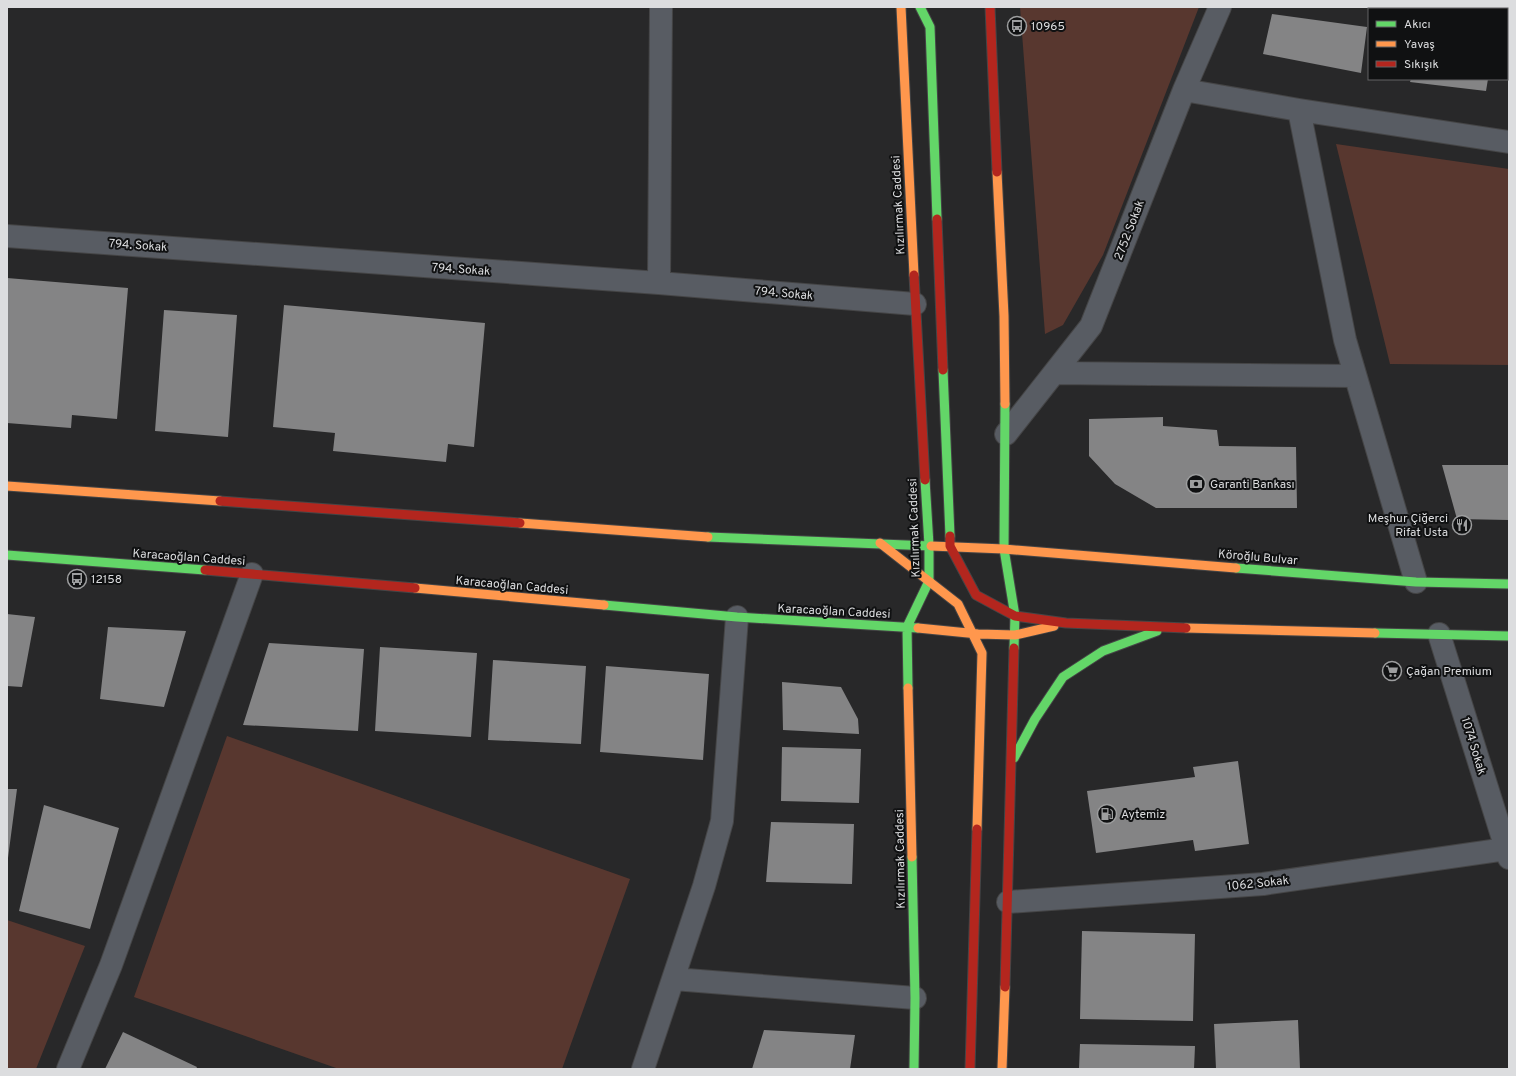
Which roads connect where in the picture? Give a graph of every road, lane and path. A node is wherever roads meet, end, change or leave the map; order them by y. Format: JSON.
{"nodes":[{"id":1,"x":661,"y":7,"type":"edge"},
{"id":2,"x":901,"y":7,"type":"edge"},
{"id":3,"x":920,"y":7,"type":"edge"},
{"id":4,"x":990,"y":7,"type":"edge"},
{"id":5,"x":1220,"y":7,"type":"edge"},
{"id":6,"x":1184,"y":90,"type":"junction"},
{"id":7,"x":1299,"y":110,"type":"junction"},
{"id":8,"x":1509,"y":142,"type":"edge"},
{"id":9,"x":7,"y":236,"type":"edge"},
{"id":10,"x":659,"y":283,"type":"junction"},
{"id":11,"x":915,"y":304,"type":"junction"},
{"id":12,"x":1054,"y":373,"type":"junction"},
{"id":13,"x":1355,"y":376,"type":"junction"},
{"id":14,"x":1006,"y":434,"type":"junction"},
{"id":15,"x":7,"y":486,"type":"edge"},
{"id":16,"x":880,"y":543,"type":"junction"},
{"id":17,"x":929,"y":545,"type":"junction"},
{"id":18,"x":950,"y":546,"type":"junction"},
{"id":19,"x":1004,"y":549,"type":"junction"},
{"id":20,"x":7,"y":555,"type":"edge"},
{"id":21,"x":252,"y":574,"type":"junction"},
{"id":22,"x":929,"y":581,"type":"junction"},
{"id":23,"x":1416,"y":582,"type":"junction"},
{"id":24,"x":1509,"y":584,"type":"edge"},
{"id":25,"x":1015,"y":616,"type":"junction"},
{"id":26,"x":737,"y":617,"type":"junction"},
{"id":27,"x":1066,"y":623,"type":"junction"},
{"id":28,"x":907,"y":627,"type":"junction"},
{"id":29,"x":1165,"y":628,"type":"junction"},
{"id":30,"x":972,"y":634,"type":"junction"},
{"id":31,"x":1439,"y":634,"type":"junction"},
{"id":32,"x":1015,"y":635,"type":"junction"},
{"id":33,"x":1509,"y":636,"type":"edge"},
{"id":34,"x":1012,"y":763,"type":"junction"},
{"id":35,"x":1508,"y":854,"type":"edge"},
{"id":36,"x":1008,"y":902,"type":"junction"},
{"id":37,"x":674,"y":979,"type":"junction"},
{"id":38,"x":915,"y":998,"type":"junction"},
{"id":39,"x":68,"y":1069,"type":"edge"},
{"id":40,"x":643,"y":1069,"type":"edge"},
{"id":41,"x":914,"y":1069,"type":"edge"},
{"id":42,"x":970,"y":1069,"type":"edge"},
{"id":43,"x":1002,"y":1069,"type":"edge"}],
"edges":[{"from":1,"to":10,"type":"street"},
{"from":2,"to":11,"type":"main road","name":"Kızılırmak Caddesi"},
{"from":3,"to":18,"type":"main road"},
{"from":4,"to":14,"type":"main road"},
{"from":5,"to":6,"type":"street","name":"2752 Sokak"},
{"from":6,"to":7,"type":"street"},
{"from":6,"to":12,"type":"street","name":"2752 Sokak"},
{"from":7,"to":8,"type":"street"},
{"from":7,"to":13,"type":"street"},
{"from":9,"to":10,"type":"street","name":"794. Sokak"},
{"from":10,"to":11,"type":"street","name":"794. Sokak"},
{"from":11,"to":17,"type":"main road","name":"Kızılırmak Caddesi"},
{"from":12,"to":13,"type":"street"},
{"from":12,"to":14,"type":"street","name":"2752 Sokak"},
{"from":13,"to":23,"type":"street"},
{"from":14,"to":19,"type":"main road"},
{"from":15,"to":16,"type":"main road"},
{"from":16,"to":17,"type":"main road"},
{"from":16,"to":22,"type":"main road"},
{"from":17,"to":18,"type":"main road"},
{"from":17,"to":22,"type":"main road","name":"Kızılırmak Caddesi"},
{"from":18,"to":19,"type":"main road"},
{"from":18,"to":25,"type":"main road"},
{"from":19,"to":23,"type":"main road","name":"Köroğlu Bulvar"},
{"from":19,"to":25,"type":"main road"},
{"from":20,"to":21,"type":"main road","name":"Karacaoğlan Caddesi"},
{"from":21,"to":26,"type":"main road","name":"Karacaoğlan Caddesi"},
{"from":21,"to":39,"type":"street"},
{"from":22,"to":28,"type":"main road","name":"Kızılırmak Caddesi"},
{"from":22,"to":30,"type":"main road"},
{"from":23,"to":24,"type":"main road","name":"Köroğlu Bulvar"},
{"from":25,"to":27,"type":"main road"},
{"from":25,"to":32,"type":"main road"},
{"from":26,"to":28,"type":"main road","name":"Karacaoğlan Caddesi"},
{"from":26,"to":37,"type":"street"},
{"from":27,"to":29,"type":"main road"},
{"from":27,"to":32,"type":"main road","name":"Karacaoğlan Caddesi"},
{"from":28,"to":30,"type":"main road","name":"Karacaoğlan Caddesi"},
{"from":28,"to":38,"type":"main road","name":"Kızılırmak Caddesi"},
{"from":29,"to":31,"type":"main road"},
{"from":29,"to":34,"type":"main road"},
{"from":30,"to":32,"type":"main road","name":"Karacaoğlan Caddesi"},
{"from":30,"to":42,"type":"main road"},
{"from":31,"to":33,"type":"main road"},
{"from":31,"to":35,"type":"street","name":"1074 Sokak"},
{"from":32,"to":34,"type":"main road"},
{"from":34,"to":36,"type":"main road"},
{"from":35,"to":36,"type":"street","name":"1062 Sokak"},
{"from":36,"to":43,"type":"main road"},
{"from":37,"to":38,"type":"street"},
{"from":37,"to":40,"type":"street"},
{"from":38,"to":41,"type":"main road","name":"Kızılırmak Caddesi"}]}
